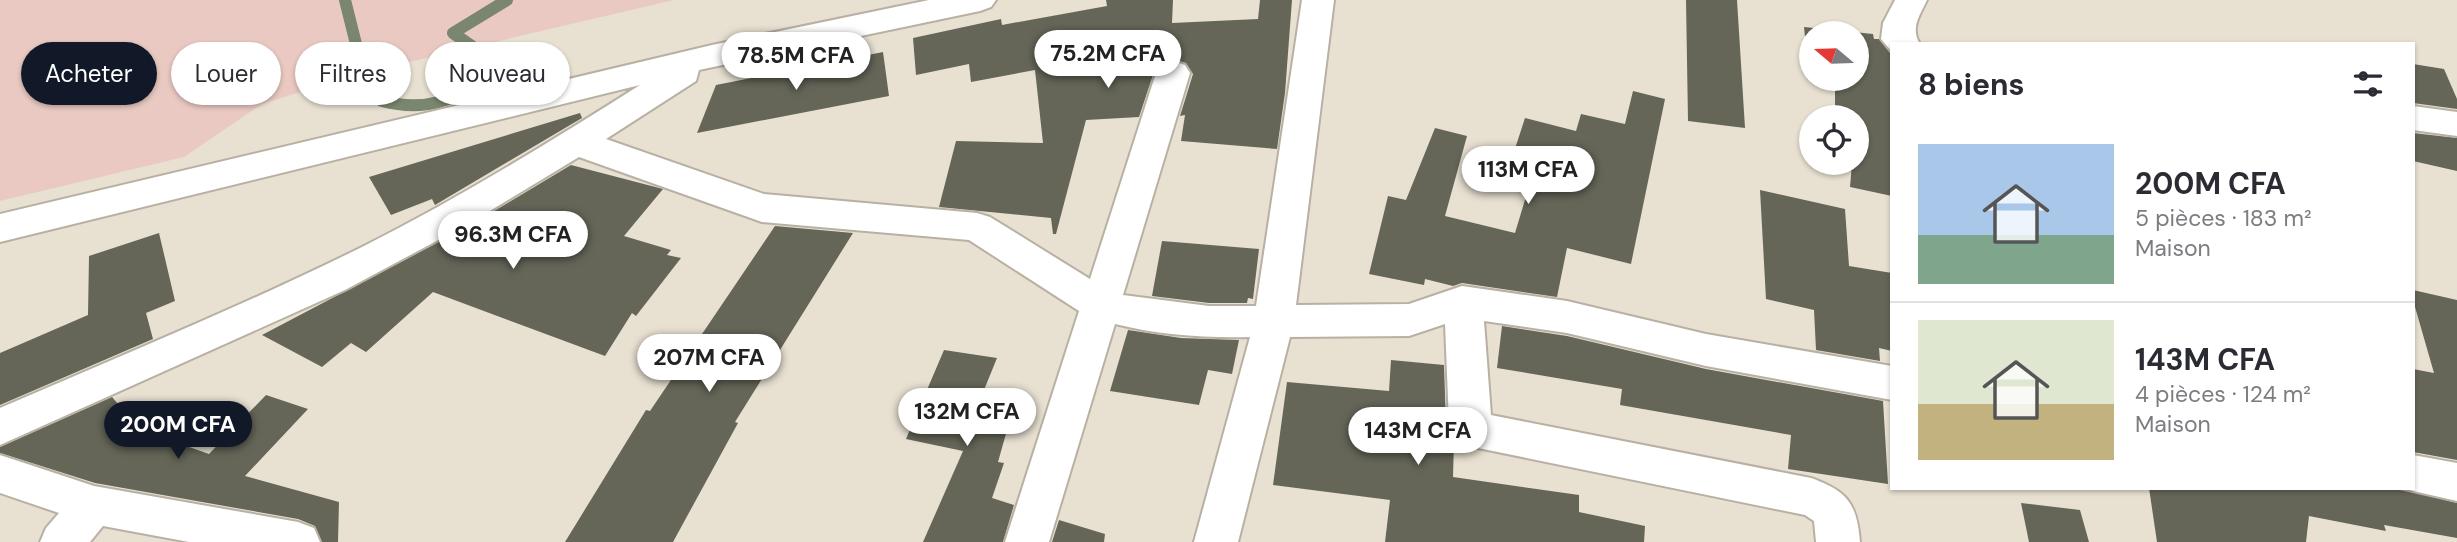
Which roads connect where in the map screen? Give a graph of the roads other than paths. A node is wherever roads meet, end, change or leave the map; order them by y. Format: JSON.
{"nodes":[{"id":1,"x":980,"y":0,"type":"edge"},
{"id":2,"x":1318,"y":0,"type":"edge"},
{"id":3,"x":1911,"y":0,"type":"edge"},
{"id":4,"x":1901,"y":42,"type":"edge"},
{"id":5,"x":712,"y":56,"type":"junction"},
{"id":6,"x":1172,"y":73,"type":"dead end"},
{"id":7,"x":2415,"y":118,"type":"edge"},
{"id":8,"x":2457,"y":124,"type":"edge"},
{"id":9,"x":575,"y":142,"type":"junction"},
{"id":10,"x":0,"y":228,"type":"edge"},
{"id":11,"x":1462,"y":302,"type":"junction"},
{"id":12,"x":1102,"y":306,"type":"junction"},
{"id":13,"x":1274,"y":321,"type":"junction"},
{"id":14,"x":1890,"y":383,"type":"edge"},
{"id":15,"x":0,"y":427,"type":"edge"},
{"id":16,"x":0,"y":474,"type":"edge"},
{"id":17,"x":2415,"y":474,"type":"edge"},
{"id":18,"x":2457,"y":482,"type":"edge"},
{"id":19,"x":94,"y":505,"type":"junction"},
{"id":20,"x":62,"y":542,"type":"edge"},
{"id":21,"x":298,"y":542,"type":"edge"},
{"id":22,"x":1027,"y":542,"type":"edge"},
{"id":23,"x":1216,"y":542,"type":"edge"},
{"id":24,"x":1838,"y":542,"type":"edge"}],
"edges":[{"from":1,"to":5,"type":"street"},
{"from":2,"to":13,"type":"street"},
{"from":3,"to":4,"type":"street"},
{"from":5,"to":9,"type":"street"},
{"from":5,"to":10,"type":"street"},
{"from":6,"to":12,"type":"street"},
{"from":7,"to":8,"type":"street"},
{"from":9,"to":12,"type":"street"},
{"from":9,"to":15,"type":"street"},
{"from":11,"to":13,"type":"street"},
{"from":11,"to":14,"type":"street"},
{"from":11,"to":24,"type":"street"},
{"from":12,"to":13,"type":"street"},
{"from":12,"to":22,"type":"street"},
{"from":13,"to":23,"type":"street"},
{"from":16,"to":19,"type":"street"},
{"from":17,"to":18,"type":"street"},
{"from":19,"to":20,"type":"street"},
{"from":19,"to":21,"type":"street"}]}
